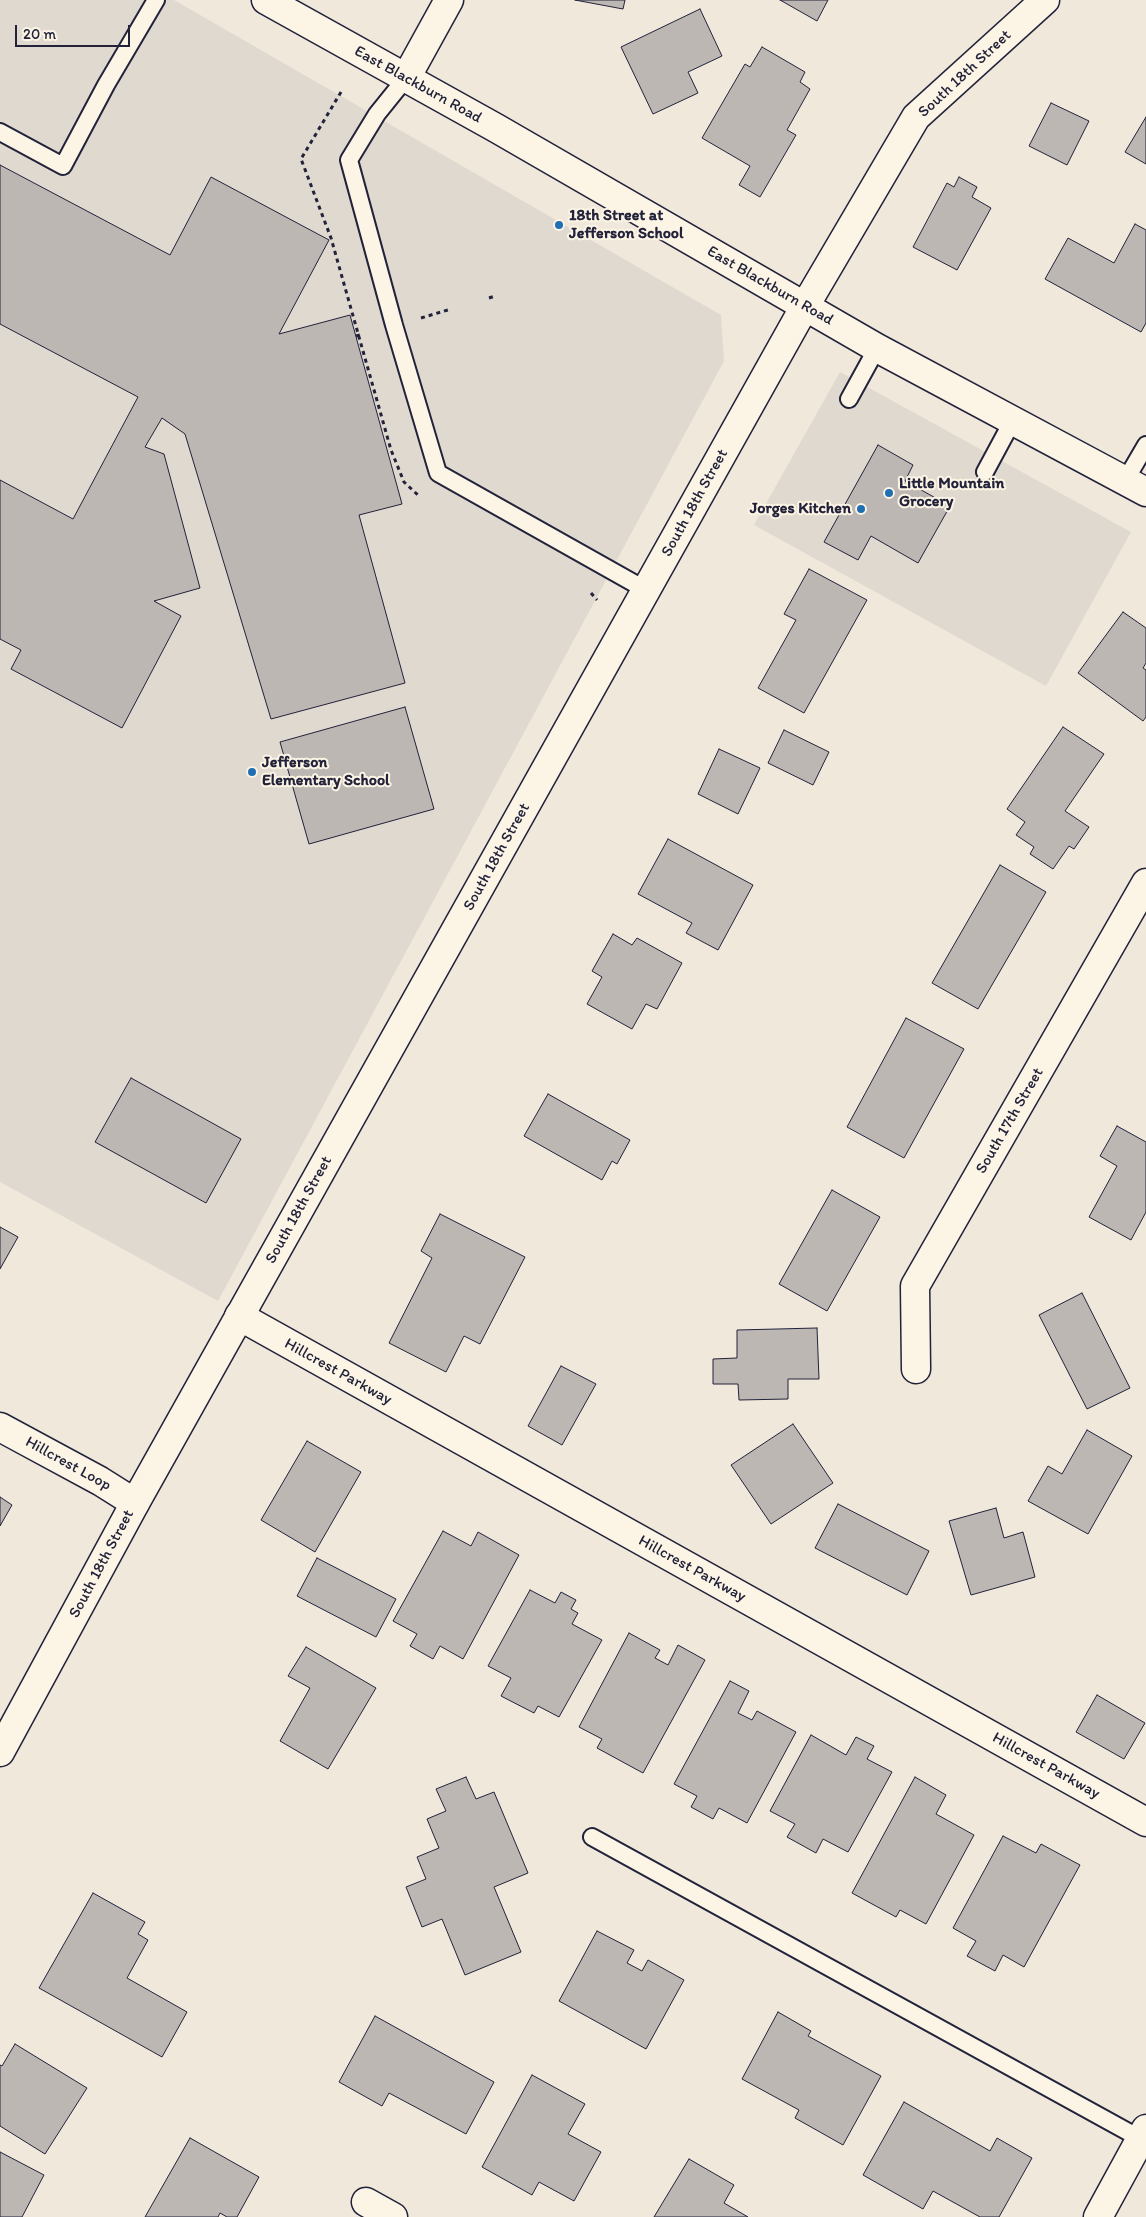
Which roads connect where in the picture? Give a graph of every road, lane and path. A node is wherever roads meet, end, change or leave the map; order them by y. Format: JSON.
{"nodes":[{"id":1,"x":156,"y":0,"type":"edge"},
{"id":2,"x":266,"y":0,"type":"edge"},
{"id":3,"x":449,"y":0,"type":"edge"},
{"id":4,"x":1045,"y":0,"type":"edge"},
{"id":5,"x":406,"y":78,"type":"junction"},
{"id":6,"x":0,"y":132,"type":"edge"},
{"id":7,"x":495,"y":296,"type":"dead end"},
{"id":8,"x":489,"y":298,"type":"dead end"},
{"id":9,"x":805,"y":306,"type":"junction"},
{"id":10,"x":451,"y":309,"type":"dead end"},
{"id":11,"x":420,"y":318,"type":"dead end"},
{"id":12,"x":364,"y":334,"type":"dead end"},
{"id":13,"x":356,"y":336,"type":"dead end"},
{"id":14,"x":876,"y":348,"type":"junction"},
{"id":15,"x":849,"y":400,"type":"dead end"},
{"id":16,"x":1013,"y":420,"type":"junction"},
{"id":17,"x":1146,"y":445,"type":"edge"},
{"id":18,"x":985,"y":472,"type":"dead end"},
{"id":19,"x":1136,"y":487,"type":"edge"},
{"id":20,"x":646,"y":590,"type":"junction"},
{"id":21,"x":1146,"y":883,"type":"edge"},
{"id":22,"x":239,"y":1316,"type":"junction"},
{"id":23,"x":916,"y":1369,"type":"dead end"},
{"id":24,"x":0,"y":1427,"type":"edge"},
{"id":25,"x":135,"y":1502,"type":"junction"},
{"id":26,"x":0,"y":1752,"type":"edge"},
{"id":27,"x":1146,"y":1822,"type":"edge"},
{"id":28,"x":592,"y":1837,"type":"dead end"},
{"id":29,"x":1143,"y":2134,"type":"edge"},
{"id":30,"x":366,"y":2202,"type":"dead end"},
{"id":31,"x":393,"y":2217,"type":"edge"},
{"id":32,"x":1098,"y":2217,"type":"edge"}],
"edges":[{"from":1,"to":6,"type":"lane"},
{"from":2,"to":5,"type":"street","name":"East Blackburn Road"},
{"from":3,"to":5,"type":"street"},
{"from":4,"to":9,"type":"street","name":"South 18th Street"},
{"from":5,"to":9,"type":"street","name":"East Blackburn Road"},
{"from":5,"to":20,"type":"lane"},
{"from":7,"to":8,"type":"path"},
{"from":9,"to":14,"type":"street","name":"East Blackburn Road"},
{"from":9,"to":20,"type":"street","name":"South 18th Street"},
{"from":10,"to":11,"type":"path"},
{"from":12,"to":13,"type":"path"},
{"from":14,"to":15,"type":"lane"},
{"from":14,"to":16,"type":"street","name":"East Blackburn Road"},
{"from":16,"to":18,"type":"lane"},
{"from":16,"to":19,"type":"street","name":"East Blackburn Road"},
{"from":17,"to":19,"type":"lane"},
{"from":20,"to":22,"type":"street","name":"South 18th Street"},
{"from":21,"to":23,"type":"street","name":"South 17th Street"},
{"from":22,"to":25,"type":"street","name":"South 18th Street"},
{"from":22,"to":27,"type":"street","name":"Hillcrest Parkway"},
{"from":24,"to":25,"type":"street","name":"Hillcrest Loop"},
{"from":25,"to":26,"type":"street","name":"South 18th Street"},
{"from":28,"to":29,"type":"lane"},
{"from":29,"to":32,"type":"street"},
{"from":30,"to":31,"type":"street"}]}
